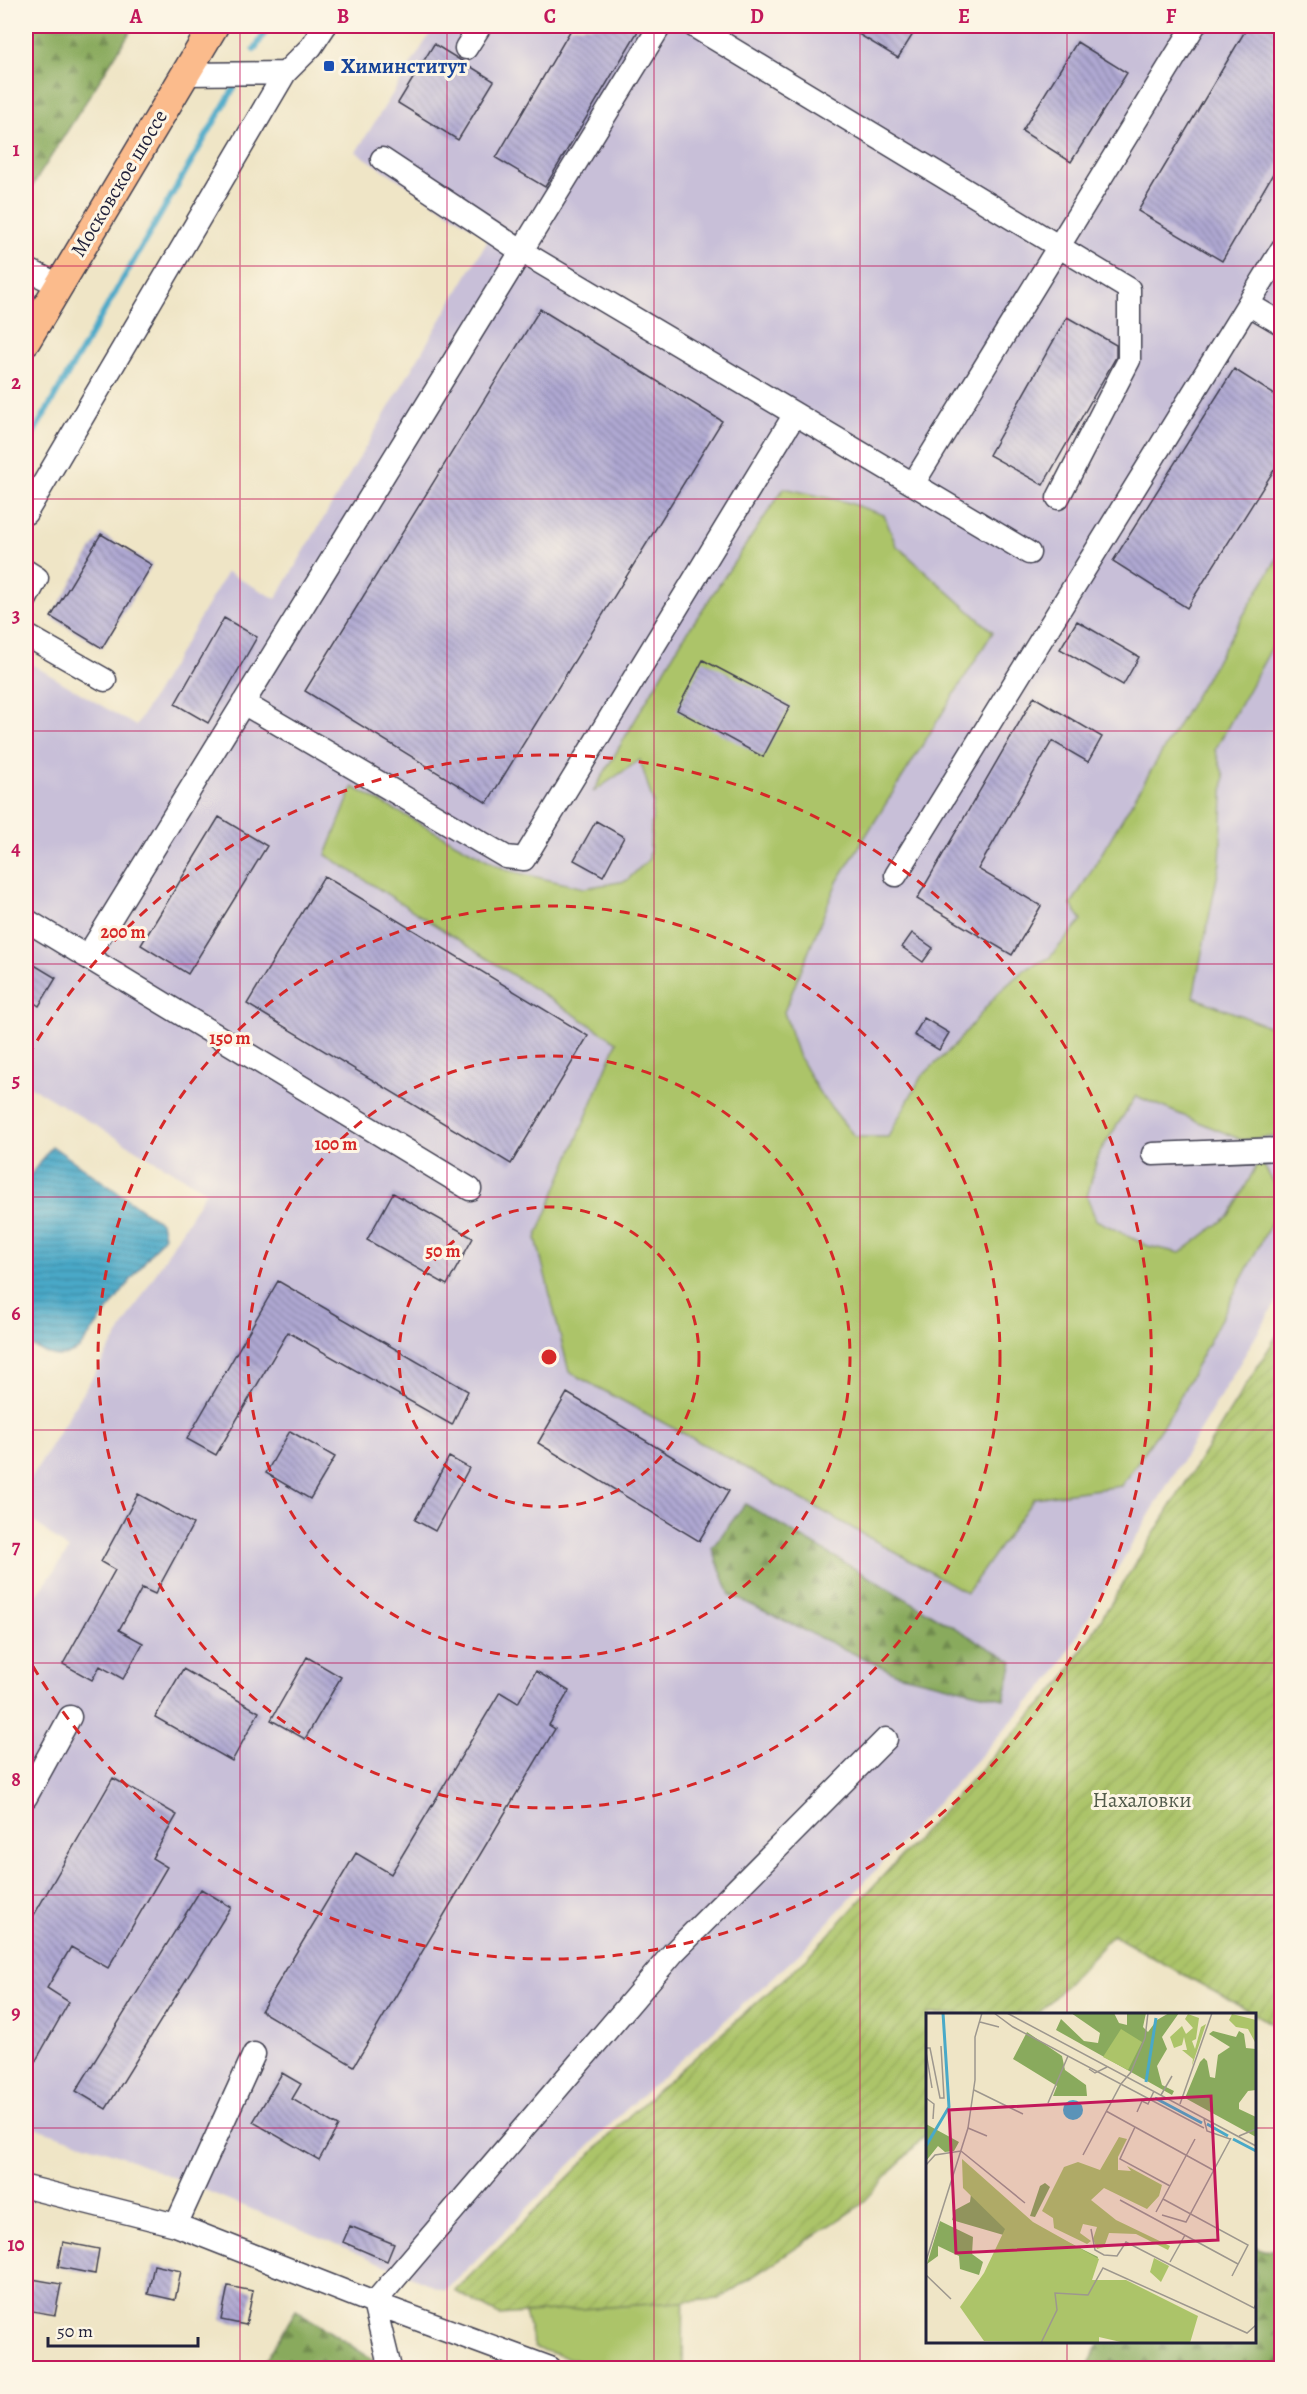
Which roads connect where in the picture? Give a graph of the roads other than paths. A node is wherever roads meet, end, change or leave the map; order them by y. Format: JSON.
{"nodes":[{"id":1,"x":214,"y":26,"type":"edge"},
{"id":2,"x":325,"y":26,"type":"edge"},
{"id":3,"x":480,"y":26,"type":"edge"},
{"id":4,"x":660,"y":26,"type":"edge"},
{"id":5,"x":694,"y":26,"type":"edge"},
{"id":6,"x":1194,"y":26,"type":"edge"},
{"id":7,"x":466,"y":48,"type":"dead end"},
{"id":8,"x":285,"y":73,"type":"junction"},
{"id":9,"x":184,"y":74,"type":"junction"},
{"id":10,"x":382,"y":159,"type":"dead end"},
{"id":11,"x":1059,"y":247,"type":"junction"},
{"id":12,"x":1281,"y":249,"type":"edge"},
{"id":13,"x":521,"y":251,"type":"junction"},
{"id":14,"x":26,"y":269,"type":"edge"},
{"id":15,"x":59,"y":285,"type":"junction"},
{"id":16,"x":1248,"y":304,"type":"junction"},
{"id":17,"x":1281,"y":324,"type":"edge"},
{"id":18,"x":26,"y":341,"type":"edge"},
{"id":19,"x":795,"y":414,"type":"junction"},
{"id":20,"x":913,"y":484,"type":"junction"},
{"id":21,"x":1058,"y":498,"type":"dead end"},
{"id":22,"x":26,"y":513,"type":"edge"},
{"id":23,"x":1029,"y":553,"type":"dead end"},
{"id":24,"x":26,"y":571,"type":"edge"},
{"id":25,"x":26,"y":599,"type":"edge"},
{"id":26,"x":26,"y":635,"type":"edge"},
{"id":27,"x":105,"y":680,"type":"dead end"},
{"id":28,"x":243,"y":704,"type":"junction"},
{"id":29,"x":896,"y":875,"type":"dead end"},
{"id":30,"x":26,"y":920,"type":"edge"},
{"id":31,"x":87,"y":957,"type":"junction"},
{"id":32,"x":1281,"y":1149,"type":"edge"},
{"id":33,"x":1153,"y":1154,"type":"dead end"},
{"id":34,"x":470,"y":1189,"type":"dead end"},
{"id":35,"x":70,"y":1717,"type":"dead end"},
{"id":36,"x":886,"y":1739,"type":"dead end"},
{"id":37,"x":26,"y":1797,"type":"edge"},
{"id":38,"x":254,"y":2054,"type":"dead end"},
{"id":39,"x":26,"y":2187,"type":"edge"},
{"id":40,"x":176,"y":2225,"type":"junction"},
{"id":41,"x":374,"y":2303,"type":"junction"},
{"id":42,"x":390,"y":2368,"type":"edge"},
{"id":43,"x":550,"y":2368,"type":"edge"}],
"edges":[{"from":1,"to":9,"type":"main road","name":"Московское шоссе"},
{"from":2,"to":8,"type":"street"},
{"from":3,"to":7,"type":"street"},
{"from":4,"to":13,"type":"street"},
{"from":5,"to":11,"type":"street"},
{"from":6,"to":11,"type":"street"},
{"from":8,"to":9,"type":"street"},
{"from":8,"to":22,"type":"street"},
{"from":9,"to":15,"type":"main road","name":"Московское шоссе"},
{"from":10,"to":13,"type":"street"},
{"from":11,"to":20,"type":"street"},
{"from":11,"to":21,"type":"street"},
{"from":12,"to":16,"type":"street"},
{"from":13,"to":19,"type":"street"},
{"from":13,"to":28,"type":"street"},
{"from":14,"to":15,"type":"street"},
{"from":15,"to":18,"type":"main road","name":"Московское шоссе"},
{"from":16,"to":17,"type":"street"},
{"from":16,"to":29,"type":"street"},
{"from":19,"to":20,"type":"street"},
{"from":19,"to":28,"type":"street"},
{"from":20,"to":23,"type":"street"},
{"from":24,"to":25,"type":"street"},
{"from":26,"to":27,"type":"street"},
{"from":28,"to":31,"type":"street"},
{"from":30,"to":31,"type":"street"},
{"from":31,"to":34,"type":"street"},
{"from":32,"to":33,"type":"street"},
{"from":35,"to":37,"type":"street"},
{"from":36,"to":41,"type":"street"},
{"from":38,"to":40,"type":"street"},
{"from":39,"to":40,"type":"street"},
{"from":40,"to":41,"type":"street"},
{"from":41,"to":42,"type":"street"},
{"from":41,"to":43,"type":"street"}]}
